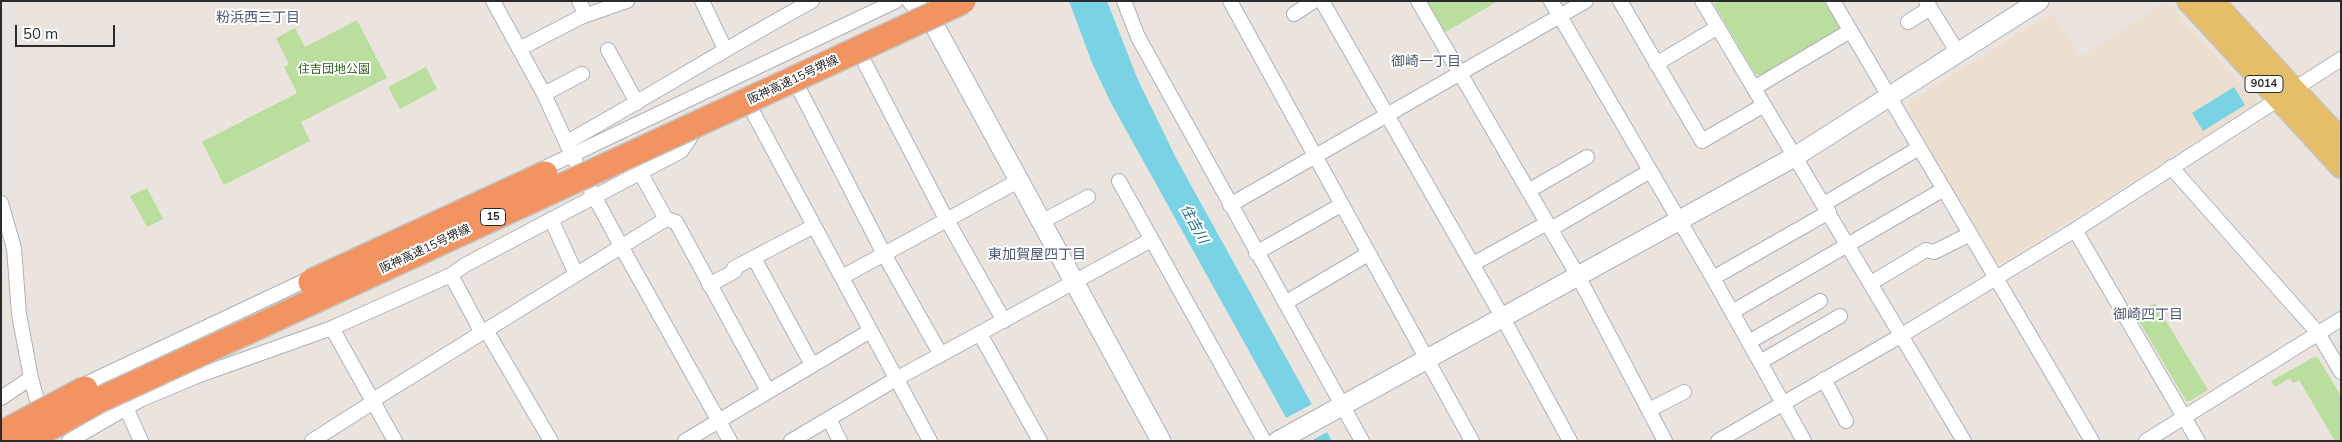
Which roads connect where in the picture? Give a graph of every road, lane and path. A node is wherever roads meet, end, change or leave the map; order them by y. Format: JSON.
{"nodes":[{"id":1,"x":493,"y":1,"type":"edge"},
{"id":2,"x":579,"y":1,"type":"edge"},
{"id":3,"x":627,"y":1,"type":"edge"},
{"id":4,"x":702,"y":1,"type":"edge"},
{"id":5,"x":812,"y":1,"type":"edge"},
{"id":6,"x":896,"y":1,"type":"edge"},
{"id":7,"x":912,"y":1,"type":"edge"},
{"id":8,"x":963,"y":1,"type":"edge"},
{"id":9,"x":978,"y":1,"type":"edge"},
{"id":10,"x":1124,"y":1,"type":"edge"},
{"id":11,"x":1230,"y":1,"type":"edge"},
{"id":12,"x":1314,"y":1,"type":"edge"},
{"id":13,"x":1322,"y":1,"type":"edge"},
{"id":14,"x":1418,"y":1,"type":"edge"},
{"id":15,"x":1551,"y":1,"type":"edge"},
{"id":16,"x":1586,"y":1,"type":"edge"},
{"id":17,"x":1620,"y":1,"type":"edge"},
{"id":18,"x":1702,"y":1,"type":"edge"},
{"id":19,"x":1833,"y":1,"type":"edge"},
{"id":20,"x":2188,"y":1,"type":"edge"},
{"id":21,"x":2213,"y":1,"type":"edge"},
{"id":22,"x":2027,"y":4,"type":"edge"},
{"id":23,"x":1928,"y":5,"type":"edge"},
{"id":24,"x":927,"y":11,"type":"edge"},
{"id":25,"x":1294,"y":14,"type":"dead end"},
{"id":26,"x":586,"y":15,"type":"junction"},
{"id":27,"x":1560,"y":16,"type":"junction"},
{"id":28,"x":1908,"y":22,"type":"dead end"},
{"id":29,"x":1718,"y":27,"type":"junction"},
{"id":30,"x":1850,"y":31,"type":"junction"},
{"id":31,"x":519,"y":49,"type":"junction"},
{"id":32,"x":725,"y":49,"type":"junction"},
{"id":33,"x":608,"y":50,"type":"dead end"},
{"id":34,"x":1958,"y":53,"type":"junction"},
{"id":35,"x":860,"y":54,"type":"junction"},
{"id":36,"x":2341,"y":59,"type":"edge"},
{"id":37,"x":1656,"y":64,"type":"junction"},
{"id":38,"x":582,"y":74,"type":"dead end"},
{"id":39,"x":1460,"y":74,"type":"junction"},
{"id":40,"x":796,"y":84,"type":"junction"},
{"id":41,"x":1754,"y":88,"type":"junction"},
{"id":42,"x":544,"y":94,"type":"junction"},
{"id":43,"x":2286,"y":94,"type":"junction"},
{"id":44,"x":1889,"y":96,"type":"junction"},
{"id":45,"x":637,"y":103,"type":"junction"},
{"id":46,"x":749,"y":105,"type":"junction"},
{"id":47,"x":1764,"y":105,"type":"junction"},
{"id":48,"x":1388,"y":116,"type":"junction"},
{"id":49,"x":696,"y":129,"type":"junction"},
{"id":50,"x":2341,"y":140,"type":"edge"},
{"id":51,"x":570,"y":148,"type":"junction"},
{"id":52,"x":1919,"y":148,"type":"junction"},
{"id":53,"x":1796,"y":156,"type":"junction"},
{"id":54,"x":1315,"y":157,"type":"junction"},
{"id":55,"x":1587,"y":157,"type":"dead end"},
{"id":56,"x":2171,"y":167,"type":"junction"},
{"id":57,"x":2341,"y":168,"type":"edge"},
{"id":58,"x":1650,"y":171,"type":"junction"},
{"id":59,"x":640,"y":172,"type":"junction"},
{"id":60,"x":1018,"y":181,"type":"junction"},
{"id":61,"x":1119,"y":181,"type":"dead end"},
{"id":62,"x":1944,"y":189,"type":"junction"},
{"id":63,"x":591,"y":190,"type":"junction"},
{"id":64,"x":1528,"y":191,"type":"junction"},
{"id":65,"x":1088,"y":197,"type":"dead end"},
{"id":66,"x":1,"y":203,"type":"edge"},
{"id":67,"x":1230,"y":205,"type":"junction"},
{"id":68,"x":1342,"y":205,"type":"junction"},
{"id":69,"x":1827,"y":208,"type":"junction"},
{"id":70,"x":551,"y":219,"type":"junction"},
{"id":71,"x":666,"y":219,"type":"junction"},
{"id":72,"x":948,"y":220,"type":"junction"},
{"id":73,"x":1679,"y":220,"type":"junction"},
{"id":74,"x":1041,"y":222,"type":"junction"},
{"id":75,"x":814,"y":226,"type":"junction"},
{"id":76,"x":1549,"y":226,"type":"junction"},
{"id":77,"x":2075,"y":230,"type":"junction"},
{"id":78,"x":1970,"y":234,"type":"junction"},
{"id":79,"x":1151,"y":240,"type":"junction"},
{"id":80,"x":1848,"y":244,"type":"junction"},
{"id":81,"x":620,"y":246,"type":"junction"},
{"id":82,"x":1256,"y":252,"type":"junction"},
{"id":83,"x":884,"y":254,"type":"junction"},
{"id":84,"x":1368,"y":254,"type":"junction"},
{"id":85,"x":754,"y":258,"type":"junction"},
{"id":86,"x":1473,"y":264,"type":"junction"},
{"id":87,"x":576,"y":274,"type":"junction"},
{"id":88,"x":451,"y":275,"type":"junction"},
{"id":89,"x":1578,"y":276,"type":"junction"},
{"id":90,"x":842,"y":277,"type":"junction"},
{"id":91,"x":1995,"y":277,"type":"junction"},
{"id":92,"x":1713,"y":278,"type":"junction"},
{"id":93,"x":1073,"y":283,"type":"junction"},
{"id":94,"x":1871,"y":283,"type":"junction"},
{"id":95,"x":709,"y":285,"type":"junction"},
{"id":96,"x":1820,"y":301,"type":"dead end"},
{"id":97,"x":1285,"y":303,"type":"junction"},
{"id":98,"x":1807,"y":308,"type":"junction"},
{"id":99,"x":1732,"y":312,"type":"junction"},
{"id":100,"x":1840,"y":316,"type":"dead end"},
{"id":101,"x":1503,"y":318,"type":"junction"},
{"id":102,"x":2341,"y":319,"type":"edge"},
{"id":103,"x":1004,"y":321,"type":"junction"},
{"id":104,"x":332,"y":328,"type":"junction"},
{"id":105,"x":1819,"y":328,"type":"junction"},
{"id":106,"x":484,"y":331,"type":"junction"},
{"id":107,"x":870,"y":331,"type":"junction"},
{"id":108,"x":2318,"y":333,"type":"junction"},
{"id":109,"x":980,"y":334,"type":"junction"},
{"id":110,"x":1902,"y":335,"type":"junction"},
{"id":111,"x":1748,"y":342,"type":"junction"},
{"id":112,"x":941,"y":355,"type":"junction"},
{"id":113,"x":1427,"y":359,"type":"junction"},
{"id":114,"x":1760,"y":362,"type":"junction"},
{"id":115,"x":812,"y":365,"type":"junction"},
{"id":116,"x":2341,"y":372,"type":"edge"},
{"id":117,"x":31,"y":378,"type":"junction"},
{"id":118,"x":896,"y":379,"type":"junction"},
{"id":119,"x":1824,"y":379,"type":"junction"},
{"id":120,"x":768,"y":391,"type":"junction"},
{"id":121,"x":1684,"y":392,"type":"dead end"},
{"id":122,"x":1,"y":398,"type":"edge"},
{"id":123,"x":373,"y":400,"type":"junction"},
{"id":124,"x":1783,"y":403,"type":"junction"},
{"id":125,"x":38,"y":406,"type":"junction"},
{"id":126,"x":126,"y":408,"type":"junction"},
{"id":127,"x":1339,"y":408,"type":"junction"},
{"id":128,"x":1649,"y":410,"type":"junction"},
{"id":129,"x":2184,"y":417,"type":"junction"},
{"id":130,"x":829,"y":419,"type":"junction"},
{"id":131,"x":719,"y":421,"type":"junction"},
{"id":132,"x":1846,"y":421,"type":"dead end"},
{"id":133,"x":1,"y":426,"type":"edge"},
{"id":134,"x":1,"y":434,"type":"edge"},
{"id":135,"x":1960,"y":439,"type":"edge"},
{"id":136,"x":41,"y":440,"type":"edge"},
{"id":137,"x":315,"y":440,"type":"edge"},
{"id":138,"x":1723,"y":440,"type":"edge"},
{"id":139,"x":69,"y":441,"type":"edge"},
{"id":140,"x":141,"y":441,"type":"edge"},
{"id":141,"x":395,"y":441,"type":"edge"},
{"id":142,"x":551,"y":441,"type":"edge"},
{"id":143,"x":685,"y":441,"type":"edge"},
{"id":144,"x":730,"y":441,"type":"edge"},
{"id":145,"x":792,"y":441,"type":"edge"},
{"id":146,"x":840,"y":441,"type":"edge"},
{"id":147,"x":930,"y":441,"type":"edge"},
{"id":148,"x":1040,"y":441,"type":"edge"},
{"id":149,"x":1161,"y":441,"type":"edge"},
{"id":150,"x":1264,"y":441,"type":"edge"},
{"id":151,"x":1278,"y":441,"type":"edge"},
{"id":152,"x":1362,"y":441,"type":"edge"},
{"id":153,"x":1472,"y":441,"type":"edge"},
{"id":154,"x":1570,"y":441,"type":"edge"},
{"id":155,"x":1665,"y":441,"type":"edge"},
{"id":156,"x":1804,"y":441,"type":"edge"},
{"id":157,"x":2092,"y":441,"type":"edge"},
{"id":158,"x":2146,"y":441,"type":"edge"},
{"id":159,"x":2198,"y":441,"type":"edge"}],
"edges":[{"from":1,"to":31,"type":"street"},
{"from":2,"to":26,"type":"street"},
{"from":3,"to":26,"type":"street"},
{"from":4,"to":32,"type":"street"},
{"from":5,"to":32,"type":"street"},
{"from":6,"to":51,"type":"street"},
{"from":7,"to":24,"type":"street"},
{"from":8,"to":136,"type":"highway","name":"阪神高速15号堺線","number":"15","bridge":true},
{"from":9,"to":24,"type":"street"},
{"from":10,"to":67,"type":"street"},
{"from":11,"to":54,"type":"street"},
{"from":12,"to":25,"type":"street"},
{"from":13,"to":48,"type":"street"},
{"from":14,"to":39,"type":"street"},
{"from":15,"to":27,"type":"street"},
{"from":16,"to":27,"type":"street"},
{"from":17,"to":37,"type":"street"},
{"from":18,"to":29,"type":"street"},
{"from":19,"to":30,"type":"street"},
{"from":20,"to":43,"type":"main road","number":"9014"},
{"from":21,"to":43,"type":"main road","number":"9014"},
{"from":22,"to":34,"type":"street"},
{"from":23,"to":28,"type":"street"},
{"from":23,"to":34,"type":"street"},
{"from":24,"to":35,"type":"street"},
{"from":24,"to":60,"type":"street"},
{"from":24,"to":134,"type":"highway","name":"阪神高速15号堺線","number":"15","bridge":true},
{"from":26,"to":31,"type":"street"},
{"from":27,"to":39,"type":"street"},
{"from":27,"to":58,"type":"street"},
{"from":29,"to":37,"type":"street"},
{"from":29,"to":41,"type":"street"},
{"from":30,"to":41,"type":"street"},
{"from":30,"to":44,"type":"street"},
{"from":31,"to":42,"type":"street"},
{"from":32,"to":45,"type":"street"},
{"from":33,"to":45,"type":"street"},
{"from":34,"to":44,"type":"street"},
{"from":35,"to":40,"type":"street"},
{"from":35,"to":72,"type":"street"},
{"from":36,"to":43,"type":"street"},
{"from":37,"to":47,"type":"street"},
{"from":38,"to":42,"type":"street"},
{"from":39,"to":48,"type":"street"},
{"from":39,"to":64,"type":"street"},
{"from":40,"to":46,"type":"street"},
{"from":40,"to":83,"type":"street"},
{"from":41,"to":47,"type":"street"},
{"from":42,"to":51,"type":"street"},
{"from":43,"to":50,"type":"main road","number":"9014"},
{"from":43,"to":56,"type":"street"},
{"from":43,"to":57,"type":"main road","number":"9014"},
{"from":44,"to":52,"type":"street"},
{"from":44,"to":53,"type":"street"},
{"from":45,"to":51,"type":"street"},
{"from":46,"to":49,"type":"street"},
{"from":46,"to":75,"type":"street"},
{"from":47,"to":53,"type":"street"},
{"from":48,"to":54,"type":"street"},
{"from":48,"to":86,"type":"street"},
{"from":49,"to":59,"type":"street"},
{"from":49,"to":63,"type":"street"},
{"from":51,"to":63,"type":"street"},
{"from":51,"to":125,"type":"street"},
{"from":52,"to":62,"type":"street"},
{"from":52,"to":69,"type":"street"},
{"from":53,"to":69,"type":"street"},
{"from":53,"to":73,"type":"street"},
{"from":54,"to":67,"type":"street"},
{"from":54,"to":68,"type":"street"},
{"from":55,"to":64,"type":"street"},
{"from":56,"to":77,"type":"street"},
{"from":56,"to":108,"type":"street"},
{"from":58,"to":73,"type":"street"},
{"from":58,"to":76,"type":"street"},
{"from":59,"to":63,"type":"street"},
{"from":59,"to":71,"type":"street"},
{"from":60,"to":72,"type":"street"},
{"from":60,"to":74,"type":"street"},
{"from":61,"to":79,"type":"street"},
{"from":62,"to":78,"type":"street"},
{"from":62,"to":80,"type":"street"},
{"from":63,"to":70,"type":"street"},
{"from":63,"to":81,"type":"street"},
{"from":63,"to":136,"type":"street"},
{"from":64,"to":76,"type":"street"},
{"from":65,"to":74,"type":"street"},
{"from":66,"to":117,"type":"street"},
{"from":67,"to":82,"type":"street"},
{"from":68,"to":82,"type":"street"},
{"from":68,"to":84,"type":"street"},
{"from":69,"to":80,"type":"street"},
{"from":69,"to":92,"type":"street"},
{"from":70,"to":87,"type":"street"},
{"from":70,"to":88,"type":"street"},
{"from":71,"to":81,"type":"street"},
{"from":71,"to":95,"type":"street"},
{"from":72,"to":83,"type":"street"},
{"from":72,"to":103,"type":"street"},
{"from":73,"to":89,"type":"street"},
{"from":73,"to":92,"type":"street"},
{"from":74,"to":93,"type":"street"},
{"from":75,"to":85,"type":"street"},
{"from":75,"to":90,"type":"street"},
{"from":76,"to":86,"type":"street"},
{"from":76,"to":89,"type":"street"},
{"from":77,"to":91,"type":"street"},
{"from":77,"to":129,"type":"street"},
{"from":78,"to":91,"type":"street"},
{"from":78,"to":94,"type":"street"},
{"from":79,"to":93,"type":"street"},
{"from":79,"to":150,"type":"street"},
{"from":80,"to":94,"type":"street"},
{"from":80,"to":99,"type":"street"},
{"from":81,"to":87,"type":"street"},
{"from":81,"to":131,"type":"street"},
{"from":82,"to":97,"type":"street"},
{"from":83,"to":90,"type":"street"},
{"from":83,"to":112,"type":"street"},
{"from":84,"to":97,"type":"street"},
{"from":84,"to":113,"type":"street"},
{"from":85,"to":95,"type":"street"},
{"from":85,"to":115,"type":"street"},
{"from":86,"to":101,"type":"street"},
{"from":87,"to":106,"type":"street"},
{"from":88,"to":104,"type":"street"},
{"from":88,"to":106,"type":"street"},
{"from":89,"to":101,"type":"street"},
{"from":89,"to":128,"type":"street"},
{"from":90,"to":107,"type":"street"},
{"from":91,"to":110,"type":"street"},
{"from":91,"to":157,"type":"street"},
{"from":92,"to":99,"type":"street"},
{"from":93,"to":103,"type":"street"},
{"from":93,"to":149,"type":"street"},
{"from":94,"to":110,"type":"street"},
{"from":95,"to":120,"type":"street"},
{"from":96,"to":98,"type":"street"},
{"from":97,"to":127,"type":"street"},
{"from":98,"to":105,"type":"street"},
{"from":98,"to":111,"type":"street"},
{"from":99,"to":111,"type":"street"},
{"from":100,"to":105,"type":"street"},
{"from":101,"to":113,"type":"street"},
{"from":101,"to":154,"type":"street"},
{"from":102,"to":108,"type":"street"},
{"from":103,"to":109,"type":"street"},
{"from":104,"to":123,"type":"street"},
{"from":104,"to":126,"type":"street"},
{"from":105,"to":114,"type":"street"},
{"from":106,"to":123,"type":"street"},
{"from":106,"to":142,"type":"street"},
{"from":107,"to":115,"type":"street"},
{"from":107,"to":118,"type":"street"},
{"from":108,"to":116,"type":"street"},
{"from":108,"to":129,"type":"street"},
{"from":109,"to":112,"type":"street"},
{"from":109,"to":148,"type":"street"},
{"from":110,"to":119,"type":"street"},
{"from":110,"to":135,"type":"street"},
{"from":111,"to":114,"type":"street"},
{"from":112,"to":118,"type":"street"},
{"from":113,"to":127,"type":"street"},
{"from":113,"to":153,"type":"street"},
{"from":114,"to":124,"type":"street"},
{"from":115,"to":120,"type":"street"},
{"from":117,"to":122,"type":"street"},
{"from":117,"to":125,"type":"street"},
{"from":118,"to":130,"type":"street"},
{"from":118,"to":147,"type":"street"},
{"from":119,"to":124,"type":"street"},
{"from":119,"to":132,"type":"street"},
{"from":120,"to":131,"type":"street"},
{"from":121,"to":128,"type":"street"},
{"from":123,"to":137,"type":"street"},
{"from":123,"to":141,"type":"street"},
{"from":124,"to":138,"type":"street"},
{"from":124,"to":156,"type":"street"},
{"from":125,"to":133,"type":"street"},
{"from":125,"to":136,"type":"street"},
{"from":126,"to":139,"type":"street"},
{"from":126,"to":140,"type":"street"},
{"from":127,"to":151,"type":"street"},
{"from":127,"to":152,"type":"street"},
{"from":128,"to":155,"type":"street"},
{"from":129,"to":158,"type":"street"},
{"from":129,"to":159,"type":"street"},
{"from":130,"to":145,"type":"street"},
{"from":130,"to":146,"type":"street"},
{"from":131,"to":143,"type":"street"},
{"from":131,"to":144,"type":"street"}]}
